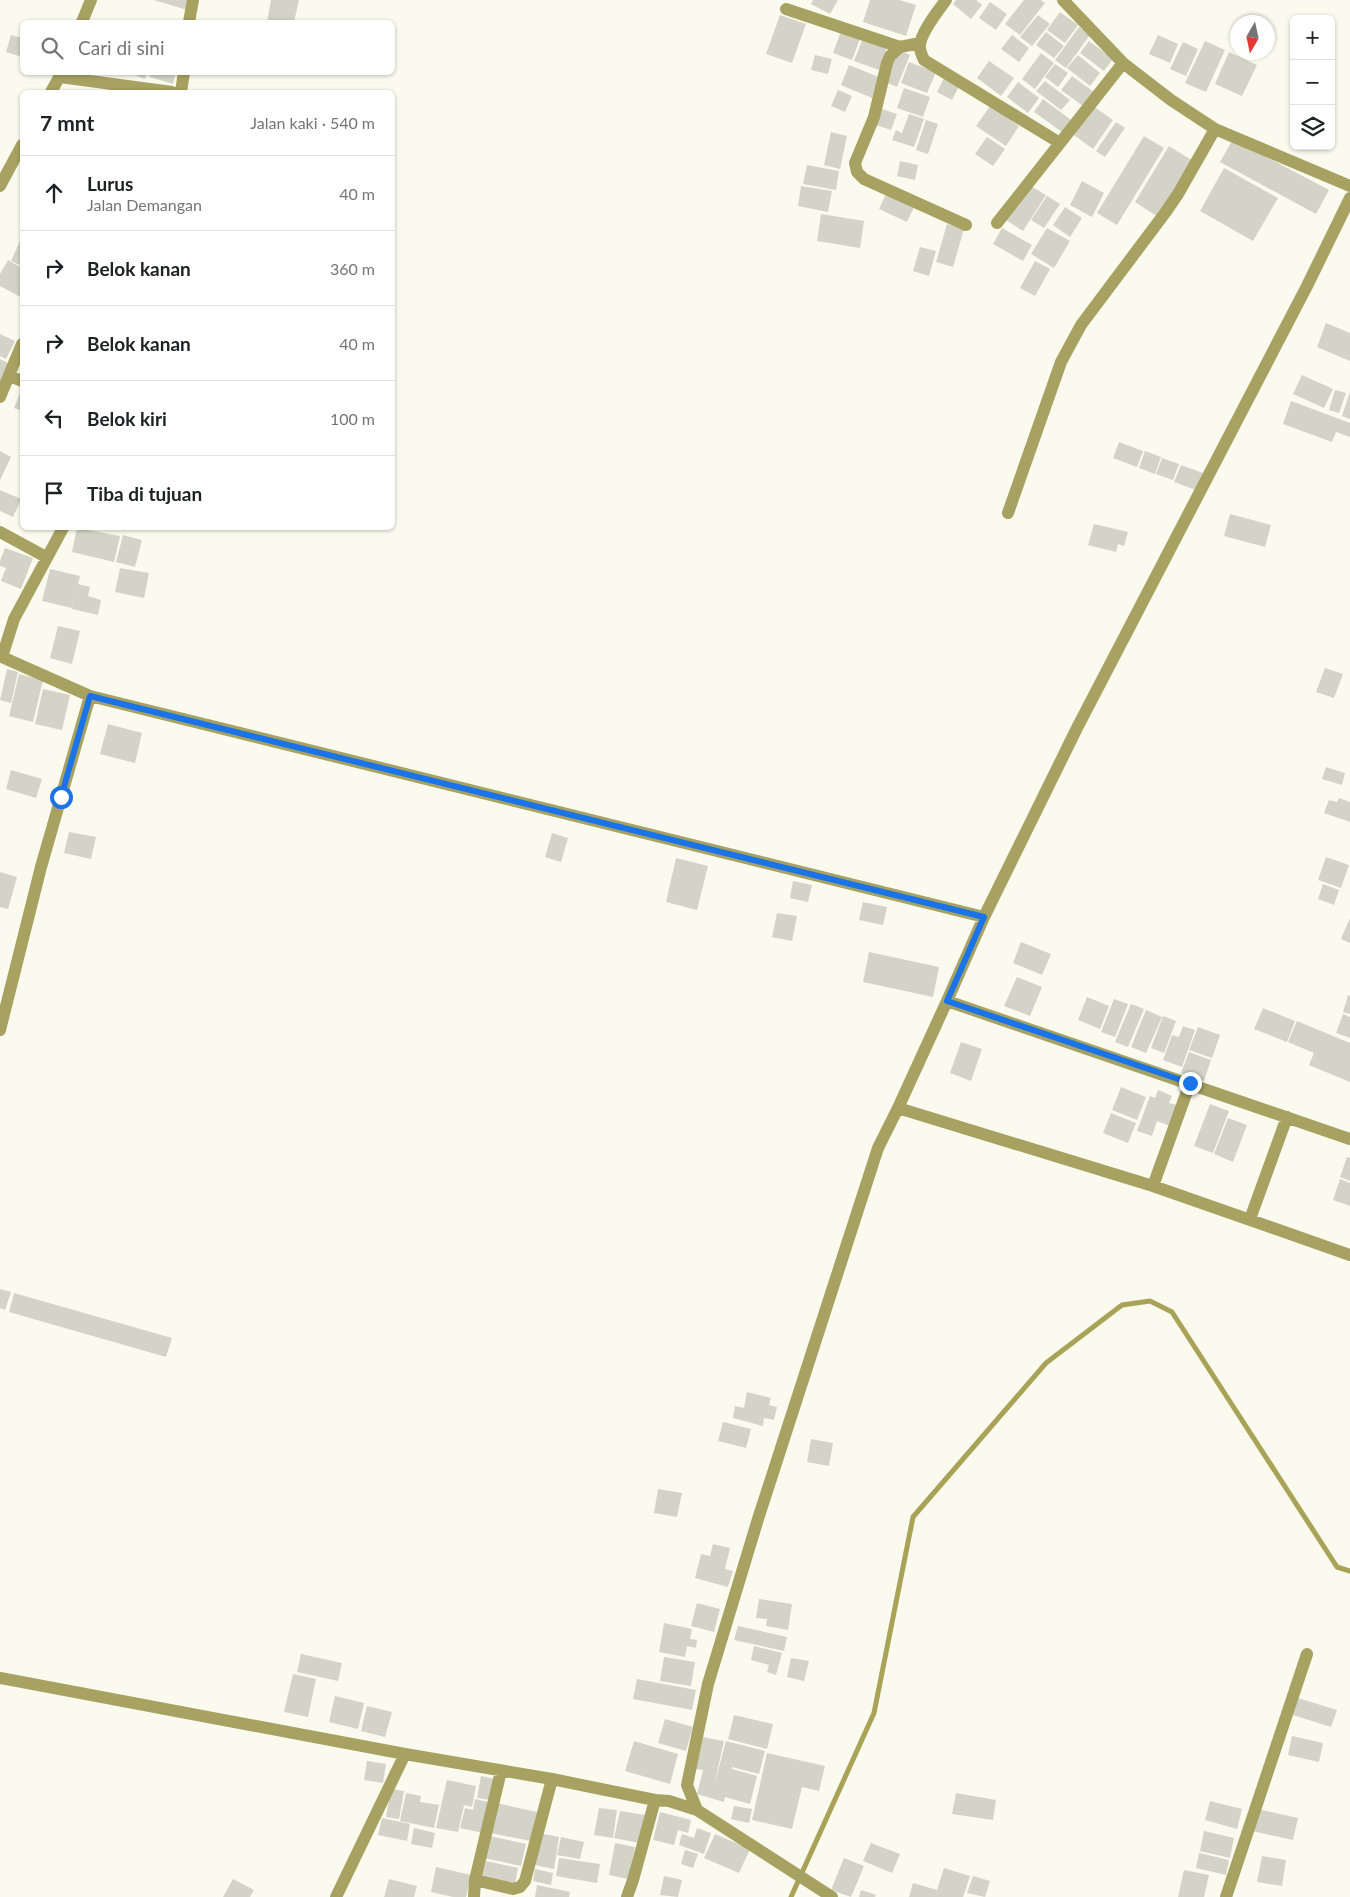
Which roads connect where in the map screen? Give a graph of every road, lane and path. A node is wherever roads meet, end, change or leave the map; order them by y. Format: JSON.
{"nodes":[{"id":1,"x":90,"y":0,"type":"edge"},
{"id":2,"x":193,"y":0,"type":"edge"},
{"id":3,"x":946,"y":0,"type":"edge"},
{"id":4,"x":1063,"y":0,"type":"edge"},
{"id":5,"x":786,"y":9,"type":"dead end"},
{"id":6,"x":83,"y":20,"type":"edge"},
{"id":7,"x":190,"y":20,"type":"edge"},
{"id":8,"x":920,"y":43,"type":"junction"},
{"id":9,"x":900,"y":48,"type":"junction"},
{"id":10,"x":1123,"y":63,"type":"junction"},
{"id":11,"x":61,"y":75,"type":"edge"},
{"id":12,"x":184,"y":75,"type":"edge"},
{"id":13,"x":52,"y":90,"type":"edge"},
{"id":14,"x":159,"y":90,"type":"edge"},
{"id":15,"x":181,"y":90,"type":"edge"},
{"id":16,"x":1215,"y":129,"type":"junction"},
{"id":17,"x":1060,"y":143,"type":"junction"},
{"id":18,"x":20,"y":149,"type":"edge"},
{"id":19,"x":0,"y":186,"type":"edge"},
{"id":20,"x":1350,"y":186,"type":"edge"},
{"id":21,"x":1350,"y":198,"type":"edge"},
{"id":22,"x":997,"y":223,"type":"dead end"},
{"id":23,"x":966,"y":225,"type":"dead end"},
{"id":24,"x":20,"y":349,"type":"edge"},
{"id":25,"x":9,"y":376,"type":"junction"},
{"id":26,"x":20,"y":380,"type":"edge"},
{"id":27,"x":0,"y":397,"type":"edge"},
{"id":28,"x":1008,"y":513,"type":"dead end"},
{"id":29,"x":62,"y":530,"type":"edge"},
{"id":30,"x":0,"y":532,"type":"edge"},
{"id":31,"x":46,"y":557,"type":"junction"},
{"id":32,"x":1,"y":659,"type":"edge"},
{"id":33,"x":90,"y":696,"type":"junction"},
{"id":34,"x":984,"y":917,"type":"junction"},
{"id":35,"x":947,"y":1001,"type":"junction"},
{"id":36,"x":0,"y":1030,"type":"edge"},
{"id":37,"x":1190,"y":1083,"type":"junction"},
{"id":38,"x":898,"y":1108,"type":"junction"},
{"id":39,"x":1287,"y":1117,"type":"junction"},
{"id":40,"x":1350,"y":1139,"type":"edge"},
{"id":41,"x":1153,"y":1186,"type":"junction"},
{"id":42,"x":1250,"y":1219,"type":"junction"},
{"id":43,"x":1350,"y":1255,"type":"edge"},
{"id":44,"x":1306,"y":1654,"type":"dead end"},
{"id":45,"x":0,"y":1678,"type":"edge"},
{"id":46,"x":405,"y":1754,"type":"junction"},
{"id":47,"x":501,"y":1771,"type":"junction"},
{"id":48,"x":552,"y":1779,"type":"junction"},
{"id":49,"x":687,"y":1785,"type":"junction"},
{"id":50,"x":655,"y":1800,"type":"junction"},
{"id":51,"x":669,"y":1801,"type":"junction"},
{"id":52,"x":697,"y":1810,"type":"junction"},
{"id":53,"x":475,"y":1880,"type":"junction"},
{"id":54,"x":336,"y":1897,"type":"edge"},
{"id":55,"x":474,"y":1897,"type":"edge"},
{"id":56,"x":627,"y":1897,"type":"edge"},
{"id":57,"x":832,"y":1897,"type":"edge"},
{"id":58,"x":1226,"y":1897,"type":"edge"}],
"edges":[{"from":1,"to":6,"type":"street"},
{"from":2,"to":7,"type":"street"},
{"from":3,"to":8,"type":"street"},
{"from":4,"to":10,"type":"street"},
{"from":5,"to":9,"type":"street"},
{"from":8,"to":9,"type":"street"},
{"from":8,"to":17,"type":"street"},
{"from":9,"to":23,"type":"street"},
{"from":10,"to":16,"type":"street"},
{"from":10,"to":17,"type":"street"},
{"from":11,"to":13,"type":"street"},
{"from":11,"to":14,"type":"street"},
{"from":12,"to":15,"type":"street"},
{"from":16,"to":20,"type":"street"},
{"from":16,"to":28,"type":"street"},
{"from":17,"to":22,"type":"street"},
{"from":18,"to":19,"type":"street"},
{"from":21,"to":34,"type":"street"},
{"from":24,"to":25,"type":"street"},
{"from":25,"to":26,"type":"street"},
{"from":25,"to":27,"type":"street"},
{"from":29,"to":31,"type":"street"},
{"from":30,"to":31,"type":"street"},
{"from":31,"to":32,"type":"street"},
{"from":32,"to":33,"type":"street"},
{"from":33,"to":34,"type":"street"},
{"from":33,"to":36,"type":"street"},
{"from":34,"to":35,"type":"street"},
{"from":35,"to":37,"type":"street"},
{"from":35,"to":38,"type":"street"},
{"from":37,"to":39,"type":"street"},
{"from":37,"to":41,"type":"street"},
{"from":38,"to":41,"type":"street"},
{"from":38,"to":49,"type":"street"},
{"from":39,"to":40,"type":"street"},
{"from":39,"to":42,"type":"street"},
{"from":41,"to":42,"type":"street"},
{"from":42,"to":43,"type":"street"},
{"from":44,"to":58,"type":"street"},
{"from":45,"to":46,"type":"street"},
{"from":46,"to":47,"type":"street"},
{"from":46,"to":54,"type":"street"},
{"from":47,"to":48,"type":"street"},
{"from":47,"to":53,"type":"street"},
{"from":48,"to":50,"type":"street"},
{"from":48,"to":53,"type":"street"},
{"from":49,"to":51,"type":"street"},
{"from":49,"to":52,"type":"street"},
{"from":50,"to":51,"type":"street"},
{"from":50,"to":56,"type":"street"},
{"from":51,"to":52,"type":"street"},
{"from":52,"to":57,"type":"street"},
{"from":53,"to":55,"type":"street"}]}
